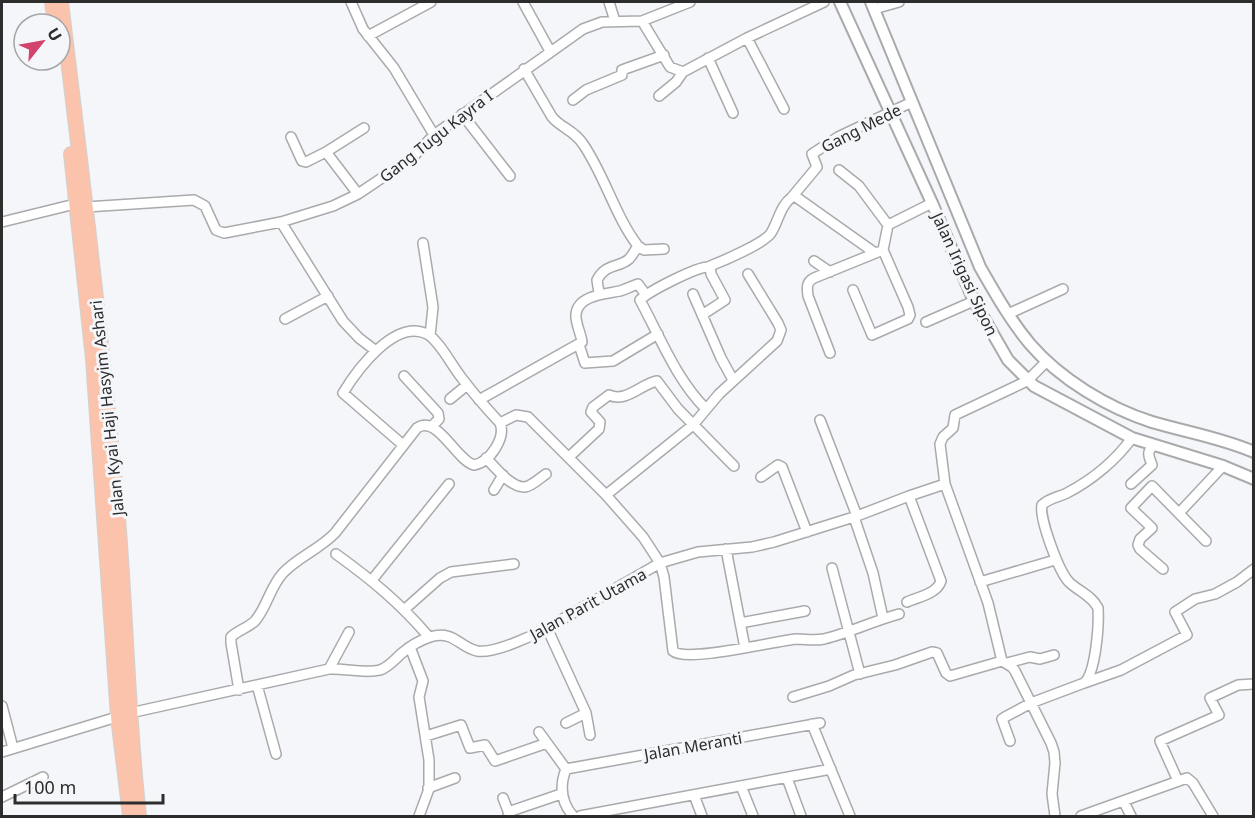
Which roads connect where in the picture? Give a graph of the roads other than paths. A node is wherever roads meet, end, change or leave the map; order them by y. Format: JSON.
{"nodes":[{"id":1,"x":62,"y":2,"type":"edge"},
{"id":2,"x":351,"y":2,"type":"edge"},
{"id":3,"x":431,"y":2,"type":"edge"},
{"id":4,"x":523,"y":2,"type":"edge"},
{"id":5,"x":609,"y":2,"type":"edge"},
{"id":6,"x":690,"y":2,"type":"edge"},
{"id":7,"x":824,"y":2,"type":"edge"},
{"id":8,"x":840,"y":2,"type":"edge"},
{"id":9,"x":899,"y":2,"type":"edge"},
{"id":10,"x":872,"y":5,"type":"edge"},
{"id":11,"x":615,"y":21,"type":"junction"},
{"id":12,"x":642,"y":21,"type":"junction"},
{"id":13,"x":368,"y":36,"type":"junction"},
{"id":14,"x":747,"y":38,"type":"junction"},
{"id":15,"x":550,"y":51,"type":"junction"},
{"id":16,"x":664,"y":55,"type":"junction"},
{"id":17,"x":708,"y":58,"type":"junction"},
{"id":18,"x":524,"y":69,"type":"junction"},
{"id":19,"x":61,"y":72,"type":"edge"},
{"id":20,"x":683,"y":72,"type":"junction"},
{"id":21,"x":659,"y":96,"type":"dead end"},
{"id":22,"x":573,"y":100,"type":"dead end"},
{"id":23,"x":909,"y":103,"type":"junction"},
{"id":24,"x":784,"y":109,"type":"dead end"},
{"id":25,"x":893,"y":111,"type":"junction"},
{"id":26,"x":733,"y":113,"type":"dead end"},
{"id":27,"x":462,"y":114,"type":"junction"},
{"id":28,"x":364,"y":128,"type":"dead end"},
{"id":29,"x":73,"y":130,"type":"junction"},
{"id":30,"x":434,"y":135,"type":"junction"},
{"id":31,"x":291,"y":137,"type":"dead end"},
{"id":32,"x":326,"y":152,"type":"junction"},
{"id":33,"x":839,"y":170,"type":"dead end"},
{"id":34,"x":510,"y":176,"type":"dead end"},
{"id":35,"x":358,"y":194,"type":"junction"},
{"id":36,"x":792,"y":197,"type":"junction"},
{"id":37,"x":932,"y":203,"type":"junction"},
{"id":38,"x":81,"y":206,"type":"junction"},
{"id":39,"x":2,"y":222,"type":"edge"},
{"id":40,"x":281,"y":222,"type":"junction"},
{"id":41,"x":888,"y":225,"type":"junction"},
{"id":42,"x":423,"y":243,"type":"dead end"},
{"id":43,"x":638,"y":246,"type":"junction"},
{"id":44,"x":664,"y":249,"type":"dead end"},
{"id":45,"x":879,"y":252,"type":"junction"},
{"id":46,"x":814,"y":261,"type":"dead end"},
{"id":47,"x":709,"y":267,"type":"junction"},
{"id":48,"x":830,"y":272,"type":"junction"},
{"id":49,"x":748,"y":274,"type":"dead end"},
{"id":50,"x":1063,"y":289,"type":"dead end"},
{"id":51,"x":853,"y":290,"type":"dead end"},
{"id":52,"x":599,"y":293,"type":"junction"},
{"id":53,"x":693,"y":294,"type":"dead end"},
{"id":54,"x":646,"y":295,"type":"junction"},
{"id":55,"x":328,"y":296,"type":"junction"},
{"id":56,"x":974,"y":301,"type":"junction"},
{"id":57,"x":1008,"y":314,"type":"junction"},
{"id":58,"x":702,"y":315,"type":"junction"},
{"id":59,"x":285,"y":319,"type":"dead end"},
{"id":60,"x":926,"y":322,"type":"dead end"},
{"id":61,"x":658,"y":334,"type":"junction"},
{"id":62,"x":430,"y":336,"type":"junction"},
{"id":63,"x":579,"y":345,"type":"junction"},
{"id":64,"x":376,"y":351,"type":"junction"},
{"id":65,"x":830,"y":353,"type":"dead end"},
{"id":66,"x":1046,"y":362,"type":"junction"},
{"id":67,"x":404,"y":376,"type":"dead end"},
{"id":68,"x":733,"y":380,"type":"junction"},
{"id":69,"x":1028,"y":380,"type":"junction"},
{"id":70,"x":467,"y":385,"type":"junction"},
{"id":71,"x":450,"y":399,"type":"dead end"},
{"id":72,"x":479,"y":400,"type":"junction"},
{"id":73,"x":706,"y":410,"type":"junction"},
{"id":74,"x":820,"y":420,"type":"dead end"},
{"id":75,"x":500,"y":423,"type":"junction"},
{"id":76,"x":693,"y":425,"type":"junction"},
{"id":77,"x":432,"y":426,"type":"junction"},
{"id":78,"x":1132,"y":438,"type":"junction"},
{"id":79,"x":403,"y":445,"type":"junction"},
{"id":80,"x":1153,"y":446,"type":"junction"},
{"id":81,"x":1254,"y":452,"type":"edge"},
{"id":82,"x":486,"y":458,"type":"junction"},
{"id":83,"x":569,"y":458,"type":"junction"},
{"id":84,"x":734,"y":466,"type":"dead end"},
{"id":85,"x":1222,"y":466,"type":"junction"},
{"id":86,"x":546,"y":474,"type":"dead end"},
{"id":87,"x":503,"y":475,"type":"junction"},
{"id":88,"x":761,"y":477,"type":"dead end"},
{"id":89,"x":1254,"y":478,"type":"edge"},
{"id":90,"x":449,"y":483,"type":"dead end"},
{"id":91,"x":945,"y":484,"type":"junction"},
{"id":92,"x":1131,"y":484,"type":"dead end"},
{"id":93,"x":494,"y":490,"type":"dead end"},
{"id":94,"x":606,"y":495,"type":"junction"},
{"id":95,"x":909,"y":496,"type":"junction"},
{"id":96,"x":1179,"y":513,"type":"junction"},
{"id":97,"x":856,"y":517,"type":"junction"},
{"id":98,"x":807,"y":532,"type":"junction"},
{"id":99,"x":1206,"y":541,"type":"dead end"},
{"id":100,"x":726,"y":549,"type":"junction"},
{"id":101,"x":336,"y":554,"type":"dead end"},
{"id":102,"x":1055,"y":560,"type":"junction"},
{"id":103,"x":660,"y":562,"type":"junction"},
{"id":104,"x":514,"y":564,"type":"dead end"},
{"id":105,"x":832,"y":568,"type":"dead end"},
{"id":106,"x":1163,"y":569,"type":"dead end"},
{"id":107,"x":1254,"y":569,"type":"edge"},
{"id":108,"x":372,"y":580,"type":"junction"},
{"id":109,"x":980,"y":582,"type":"junction"},
{"id":110,"x":907,"y":602,"type":"dead end"},
{"id":111,"x":405,"y":609,"type":"junction"},
{"id":112,"x":805,"y":611,"type":"dead end"},
{"id":113,"x":898,"y":614,"type":"dead end"},
{"id":114,"x":883,"y":618,"type":"junction"},
{"id":115,"x":740,"y":623,"type":"junction"},
{"id":116,"x":547,"y":628,"type":"junction"},
{"id":117,"x":848,"y":630,"type":"junction"},
{"id":118,"x":349,"y":632,"type":"dead end"},
{"id":119,"x":429,"y":637,"type":"junction"},
{"id":120,"x":410,"y":647,"type":"junction"},
{"id":121,"x":745,"y":648,"type":"junction"},
{"id":122,"x":1054,"y":655,"type":"dead end"},
{"id":123,"x":1005,"y":662,"type":"junction"},
{"id":124,"x":329,"y":669,"type":"junction"},
{"id":125,"x":860,"y":674,"type":"junction"},
{"id":126,"x":1084,"y":683,"type":"junction"},
{"id":127,"x":1254,"y":684,"type":"edge"},
{"id":128,"x":257,"y":685,"type":"junction"},
{"id":129,"x":239,"y":690,"type":"junction"},
{"id":130,"x":793,"y":697,"type":"dead end"},
{"id":131,"x":1031,"y":703,"type":"junction"},
{"id":132,"x":2,"y":706,"type":"edge"},
{"id":133,"x":586,"y":713,"type":"junction"},
{"id":134,"x":124,"y":715,"type":"junction"},
{"id":135,"x":566,"y":723,"type":"dead end"},
{"id":136,"x":539,"y":732,"type":"dead end"},
{"id":137,"x":590,"y":735,"type":"dead end"},
{"id":138,"x":426,"y":736,"type":"junction"},
{"id":139,"x":1010,"y":741,"type":"dead end"},
{"id":140,"x":547,"y":743,"type":"junction"},
{"id":141,"x":13,"y":748,"type":"junction"},
{"id":142,"x":2,"y":752,"type":"edge"},
{"id":143,"x":276,"y":754,"type":"dead end"},
{"id":144,"x":566,"y":769,"type":"junction"},
{"id":145,"x":831,"y":769,"type":"junction"},
{"id":146,"x":43,"y":777,"type":"dead end"},
{"id":147,"x":455,"y":778,"type":"dead end"},
{"id":148,"x":787,"y":778,"type":"junction"},
{"id":149,"x":1178,"y":781,"type":"junction"},
{"id":150,"x":741,"y":786,"type":"junction"},
{"id":151,"x":428,"y":788,"type":"junction"},
{"id":152,"x":561,"y":794,"type":"junction"},
{"id":153,"x":694,"y":795,"type":"junction"},
{"id":154,"x":2,"y":797,"type":"edge"},
{"id":155,"x":503,"y":798,"type":"dead end"},
{"id":156,"x":1124,"y":802,"type":"junction"},
{"id":157,"x":509,"y":814,"type":"edge"},
{"id":158,"x":595,"y":815,"type":"edge"},
{"id":159,"x":130,"y":816,"type":"edge"},
{"id":160,"x":139,"y":816,"type":"edge"},
{"id":161,"x":419,"y":816,"type":"edge"},
{"id":162,"x":573,"y":816,"type":"edge"},
{"id":163,"x":580,"y":816,"type":"edge"},
{"id":164,"x":702,"y":816,"type":"edge"},
{"id":165,"x":753,"y":816,"type":"edge"},
{"id":166,"x":801,"y":816,"type":"edge"},
{"id":167,"x":850,"y":816,"type":"edge"},
{"id":168,"x":1055,"y":816,"type":"edge"},
{"id":169,"x":1081,"y":816,"type":"edge"},
{"id":170,"x":1131,"y":816,"type":"edge"},
{"id":171,"x":1213,"y":816,"type":"edge"}],
"edges":[{"from":1,"to":29,"type":"main road","name":"Jalan Kyai Haji Hasyim Ashari"},
{"from":2,"to":13,"type":"street"},
{"from":3,"to":13,"type":"street"},
{"from":4,"to":15,"type":"street"},
{"from":5,"to":11,"type":"street"},
{"from":6,"to":12,"type":"street"},
{"from":7,"to":14,"type":"street"},
{"from":8,"to":25,"type":"street","name":"Jalan Irigasi Sipon"},
{"from":9,"to":10,"type":"street"},
{"from":10,"to":23,"type":"street","name":"Jalan Irigasi Sipon"},
{"from":11,"to":12,"type":"street","name":"Gang Tugu Kayra I"},
{"from":11,"to":15,"type":"street","name":"Gang Tugu Kayra I"},
{"from":12,"to":16,"type":"street"},
{"from":13,"to":30,"type":"street"},
{"from":14,"to":17,"type":"street"},
{"from":14,"to":24,"type":"street"},
{"from":15,"to":18,"type":"street","name":"Gang Tugu Kayra I"},
{"from":16,"to":20,"type":"street"},
{"from":16,"to":22,"type":"street"},
{"from":17,"to":20,"type":"street"},
{"from":17,"to":26,"type":"street"},
{"from":18,"to":27,"type":"street","name":"Gang Tugu Kayra I"},
{"from":18,"to":43,"type":"street"},
{"from":19,"to":29,"type":"main road","name":"Jalan Kyai Haji Hasyim Ashari"},
{"from":20,"to":21,"type":"street"},
{"from":23,"to":25,"type":"street","name":"Gang Mede"},
{"from":23,"to":57,"type":"street","name":"Jalan Irigasi Sipon"},
{"from":25,"to":36,"type":"street","name":"Gang Mede"},
{"from":25,"to":37,"type":"street","name":"Jalan Irigasi Sipon"},
{"from":27,"to":30,"type":"street","name":"Gang Tugu Kayra I"},
{"from":27,"to":34,"type":"street"},
{"from":28,"to":32,"type":"street"},
{"from":29,"to":38,"type":"main road","name":"Jalan Kyai Haji Hasyim Ashari"},
{"from":30,"to":35,"type":"street","name":"Gang Tugu Kayra I"},
{"from":31,"to":32,"type":"street"},
{"from":32,"to":35,"type":"street"},
{"from":33,"to":41,"type":"street"},
{"from":35,"to":40,"type":"street","name":"Gang Tugu Kayra I"},
{"from":36,"to":45,"type":"street"},
{"from":36,"to":47,"type":"street"},
{"from":37,"to":41,"type":"street"},
{"from":37,"to":56,"type":"street","name":"Jalan Irigasi Sipon"},
{"from":38,"to":39,"type":"street"},
{"from":38,"to":40,"type":"street","name":"Gang Tugu Kayra I"},
{"from":38,"to":134,"type":"main road","name":"Jalan Kyai Haji Hasyim Ashari"},
{"from":40,"to":55,"type":"street"},
{"from":41,"to":45,"type":"street"},
{"from":42,"to":62,"type":"street"},
{"from":43,"to":44,"type":"street"},
{"from":43,"to":52,"type":"street"},
{"from":45,"to":48,"type":"street"},
{"from":45,"to":51,"type":"street"},
{"from":46,"to":48,"type":"street"},
{"from":47,"to":54,"type":"street"},
{"from":47,"to":58,"type":"street"},
{"from":48,"to":65,"type":"street"},
{"from":49,"to":68,"type":"street"},
{"from":50,"to":57,"type":"street"},
{"from":52,"to":54,"type":"street"},
{"from":52,"to":63,"type":"street"},
{"from":53,"to":58,"type":"street"},
{"from":54,"to":61,"type":"street"},
{"from":55,"to":59,"type":"street"},
{"from":55,"to":64,"type":"street"},
{"from":56,"to":60,"type":"street"},
{"from":56,"to":69,"type":"street","name":"Jalan Irigasi Sipon"},
{"from":57,"to":66,"type":"street","name":"Jalan Irigasi Sipon"},
{"from":58,"to":68,"type":"street"},
{"from":61,"to":63,"type":"street"},
{"from":61,"to":73,"type":"street"},
{"from":62,"to":64,"type":"street"},
{"from":62,"to":70,"type":"street"},
{"from":63,"to":72,"type":"street"},
{"from":64,"to":79,"type":"street"},
{"from":66,"to":69,"type":"street"},
{"from":66,"to":81,"type":"street","name":"Jalan Irigasi Sipon"},
{"from":67,"to":77,"type":"street"},
{"from":68,"to":73,"type":"street"},
{"from":69,"to":78,"type":"street","name":"Jalan Irigasi Sipon"},
{"from":69,"to":91,"type":"street"},
{"from":70,"to":71,"type":"street"},
{"from":70,"to":72,"type":"street"},
{"from":72,"to":75,"type":"street"},
{"from":73,"to":76,"type":"street"},
{"from":74,"to":97,"type":"street"},
{"from":75,"to":82,"type":"street"},
{"from":75,"to":83,"type":"street"},
{"from":76,"to":83,"type":"street"},
{"from":76,"to":84,"type":"street"},
{"from":76,"to":94,"type":"street"},
{"from":77,"to":79,"type":"street"},
{"from":77,"to":82,"type":"street"},
{"from":78,"to":80,"type":"street","name":"Jalan Irigasi Sipon"},
{"from":78,"to":102,"type":"street"},
{"from":79,"to":129,"type":"street"},
{"from":80,"to":85,"type":"street","name":"Jalan Irigasi Sipon"},
{"from":80,"to":92,"type":"street"},
{"from":82,"to":87,"type":"street"},
{"from":83,"to":94,"type":"street"},
{"from":85,"to":89,"type":"street","name":"Jalan Irigasi Sipon"},
{"from":85,"to":96,"type":"street"},
{"from":86,"to":87,"type":"street"},
{"from":87,"to":93,"type":"street"},
{"from":88,"to":98,"type":"street"},
{"from":90,"to":108,"type":"street"},
{"from":91,"to":95,"type":"street","name":"Jalan Parit Utama"},
{"from":91,"to":109,"type":"street"},
{"from":94,"to":103,"type":"street"},
{"from":95,"to":97,"type":"street","name":"Jalan Parit Utama"},
{"from":95,"to":110,"type":"street"},
{"from":96,"to":99,"type":"street"},
{"from":96,"to":106,"type":"street"},
{"from":97,"to":98,"type":"street","name":"Jalan Parit Utama"},
{"from":97,"to":114,"type":"street"},
{"from":98,"to":100,"type":"street","name":"Jalan Parit Utama"},
{"from":100,"to":103,"type":"street","name":"Jalan Parit Utama"},
{"from":100,"to":115,"type":"street"},
{"from":101,"to":108,"type":"street"},
{"from":102,"to":109,"type":"street"},
{"from":102,"to":126,"type":"street"},
{"from":103,"to":116,"type":"street","name":"Jalan Parit Utama"},
{"from":103,"to":121,"type":"street"},
{"from":104,"to":111,"type":"street"},
{"from":105,"to":117,"type":"street"},
{"from":107,"to":126,"type":"street"},
{"from":108,"to":111,"type":"street"},
{"from":109,"to":123,"type":"street"},
{"from":111,"to":119,"type":"street"},
{"from":112,"to":115,"type":"street"},
{"from":113,"to":114,"type":"street"},
{"from":114,"to":117,"type":"street"},
{"from":115,"to":121,"type":"street"},
{"from":116,"to":119,"type":"street","name":"Jalan Parit Utama"},
{"from":116,"to":133,"type":"street"},
{"from":117,"to":121,"type":"street"},
{"from":117,"to":125,"type":"street"},
{"from":118,"to":124,"type":"street"},
{"from":119,"to":120,"type":"street"},
{"from":120,"to":124,"type":"street"},
{"from":120,"to":138,"type":"street"},
{"from":122,"to":123,"type":"street"},
{"from":123,"to":125,"type":"street"},
{"from":123,"to":131,"type":"street"},
{"from":124,"to":128,"type":"street"},
{"from":125,"to":130,"type":"street"},
{"from":126,"to":131,"type":"street"},
{"from":127,"to":149,"type":"street"},
{"from":128,"to":129,"type":"street"},
{"from":128,"to":143,"type":"street"},
{"from":129,"to":134,"type":"street"},
{"from":131,"to":139,"type":"street"},
{"from":131,"to":168,"type":"street"},
{"from":132,"to":141,"type":"street"},
{"from":133,"to":135,"type":"street"},
{"from":133,"to":137,"type":"street"},
{"from":134,"to":141,"type":"street"},
{"from":134,"to":159,"type":"main road","name":"Jalan Kyai Haji Hasyim Ashari"},
{"from":134,"to":160,"type":"main road","name":"Jalan Kyai Haji Hasyim Ashari"},
{"from":136,"to":140,"type":"street"},
{"from":138,"to":140,"type":"street"},
{"from":138,"to":151,"type":"street"},
{"from":140,"to":144,"type":"street"},
{"from":141,"to":142,"type":"street"},
{"from":144,"to":145,"type":"street","name":"Jalan Meranti"},
{"from":144,"to":152,"type":"street"},
{"from":145,"to":148,"type":"street"},
{"from":145,"to":167,"type":"street"},
{"from":146,"to":154,"type":"street"},
{"from":147,"to":151,"type":"street"},
{"from":148,"to":150,"type":"street"},
{"from":148,"to":166,"type":"street"},
{"from":149,"to":156,"type":"street"},
{"from":149,"to":171,"type":"street"},
{"from":150,"to":153,"type":"street"},
{"from":150,"to":165,"type":"street"},
{"from":151,"to":161,"type":"street"},
{"from":152,"to":157,"type":"street"},
{"from":152,"to":162,"type":"street"},
{"from":153,"to":158,"type":"street"},
{"from":153,"to":164,"type":"street"},
{"from":155,"to":157,"type":"street"},
{"from":156,"to":169,"type":"street"},
{"from":156,"to":170,"type":"street"},
{"from":158,"to":163,"type":"street"}]}
